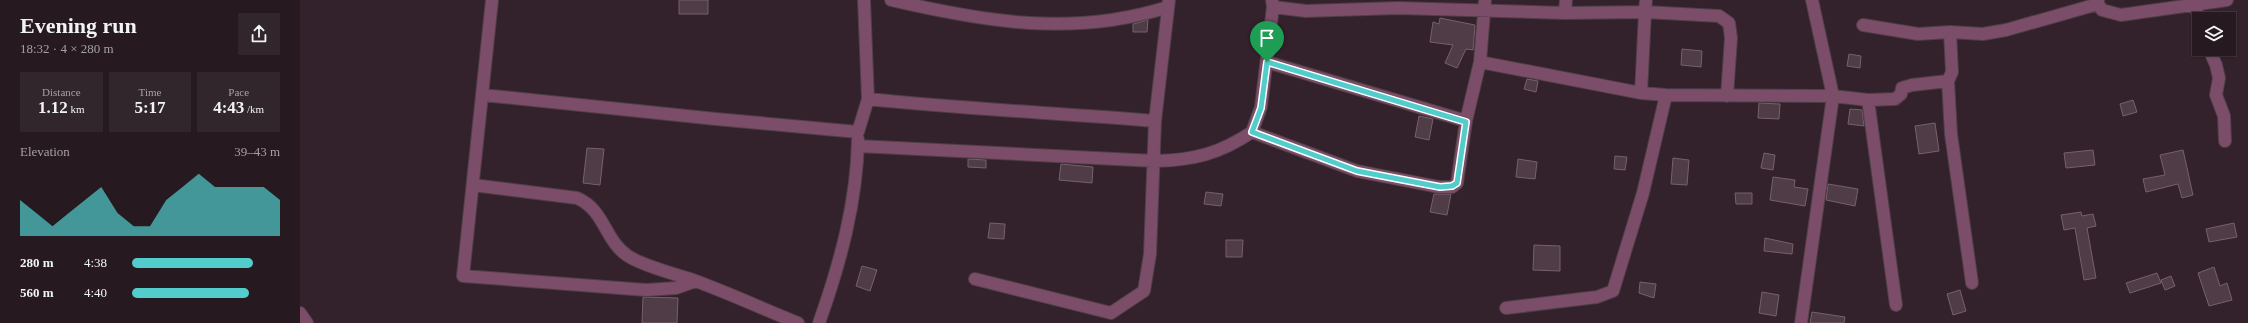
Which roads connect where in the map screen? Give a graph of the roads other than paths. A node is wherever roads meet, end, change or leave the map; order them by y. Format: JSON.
{"nodes":[{"id":1,"x":492,"y":0,"type":"edge"},
{"id":2,"x":864,"y":0,"type":"edge"},
{"id":3,"x":891,"y":0,"type":"edge"},
{"id":4,"x":1566,"y":0,"type":"edge"},
{"id":5,"x":1812,"y":0,"type":"edge"},
{"id":6,"x":2227,"y":0,"type":"edge"},
{"id":7,"x":2098,"y":2,"type":"edge"},
{"id":8,"x":1273,"y":3,"type":"edge"},
{"id":9,"x":1168,"y":4,"type":"edge"},
{"id":10,"x":1398,"y":4,"type":"edge"},
{"id":11,"x":2196,"y":4,"type":"junction"},
{"id":12,"x":1353,"y":5,"type":"edge"},
{"id":13,"x":1485,"y":6,"type":"edge"},
{"id":14,"x":1646,"y":6,"type":"edge"},
{"id":15,"x":2198,"y":12,"type":"edge"},
{"id":16,"x":1565,"y":13,"type":"junction"},
{"id":17,"x":1863,"y":25,"type":"dead end"},
{"id":18,"x":1950,"y":32,"type":"junction"},
{"id":19,"x":2212,"y":56,"type":"edge"},
{"id":20,"x":1267,"y":62,"type":"junction"},
{"id":21,"x":1480,"y":62,"type":"junction"},
{"id":22,"x":1948,"y":82,"type":"junction"},
{"id":23,"x":1641,"y":93,"type":"junction"},
{"id":24,"x":483,"y":95,"type":"junction"},
{"id":25,"x":1666,"y":96,"type":"junction"},
{"id":26,"x":1727,"y":96,"type":"junction"},
{"id":27,"x":1833,"y":96,"type":"junction"},
{"id":28,"x":868,"y":99,"type":"junction"},
{"id":29,"x":1868,"y":100,"type":"junction"},
{"id":30,"x":1155,"y":121,"type":"junction"},
{"id":31,"x":1466,"y":122,"type":"junction"},
{"id":32,"x":858,"y":132,"type":"junction"},
{"id":33,"x":1252,"y":132,"type":"junction"},
{"id":34,"x":2225,"y":141,"type":"dead end"},
{"id":35,"x":858,"y":146,"type":"junction"},
{"id":36,"x":1155,"y":161,"type":"junction"},
{"id":37,"x":473,"y":185,"type":"junction"},
{"id":38,"x":974,"y":279,"type":"dead end"},
{"id":39,"x":696,"y":281,"type":"junction"},
{"id":40,"x":1972,"y":283,"type":"dead end"},
{"id":41,"x":1896,"y":305,"type":"dead end"},
{"id":42,"x":1506,"y":308,"type":"dead end"},
{"id":43,"x":300,"y":314,"type":"edge"},
{"id":44,"x":307,"y":323,"type":"edge"},
{"id":45,"x":798,"y":323,"type":"edge"},
{"id":46,"x":819,"y":323,"type":"edge"},
{"id":47,"x":1801,"y":323,"type":"edge"}],
"edges":[{"from":1,"to":24,"type":"street"},
{"from":2,"to":28,"type":"street"},
{"from":3,"to":9,"type":"street"},
{"from":4,"to":16,"type":"street"},
{"from":5,"to":27,"type":"street"},
{"from":6,"to":11,"type":"street"},
{"from":7,"to":11,"type":"street"},
{"from":7,"to":18,"type":"street"},
{"from":8,"to":12,"type":"street"},
{"from":8,"to":20,"type":"street"},
{"from":9,"to":30,"type":"street"},
{"from":10,"to":12,"type":"street"},
{"from":10,"to":13,"type":"street"},
{"from":11,"to":15,"type":"street"},
{"from":13,"to":16,"type":"street"},
{"from":13,"to":21,"type":"street"},
{"from":14,"to":16,"type":"street"},
{"from":14,"to":23,"type":"street"},
{"from":14,"to":26,"type":"street"},
{"from":17,"to":18,"type":"street"},
{"from":18,"to":22,"type":"street"},
{"from":19,"to":34,"type":"street"},
{"from":20,"to":31,"type":"street"},
{"from":20,"to":33,"type":"street"},
{"from":21,"to":23,"type":"street"},
{"from":21,"to":31,"type":"street"},
{"from":22,"to":29,"type":"street"},
{"from":22,"to":40,"type":"street"},
{"from":23,"to":25,"type":"street"},
{"from":24,"to":32,"type":"street"},
{"from":24,"to":37,"type":"street"},
{"from":25,"to":26,"type":"street"},
{"from":25,"to":42,"type":"street"},
{"from":26,"to":27,"type":"street"},
{"from":27,"to":29,"type":"street"},
{"from":27,"to":47,"type":"street"},
{"from":28,"to":30,"type":"street"},
{"from":28,"to":32,"type":"street"},
{"from":29,"to":41,"type":"street"},
{"from":30,"to":36,"type":"street"},
{"from":31,"to":33,"type":"street"},
{"from":32,"to":35,"type":"street"},
{"from":33,"to":36,"type":"street"},
{"from":35,"to":36,"type":"street"},
{"from":35,"to":46,"type":"street"},
{"from":36,"to":38,"type":"street"},
{"from":37,"to":39,"type":"street"},
{"from":37,"to":39,"type":"street"},
{"from":39,"to":45,"type":"street"},
{"from":43,"to":44,"type":"street"}]}
